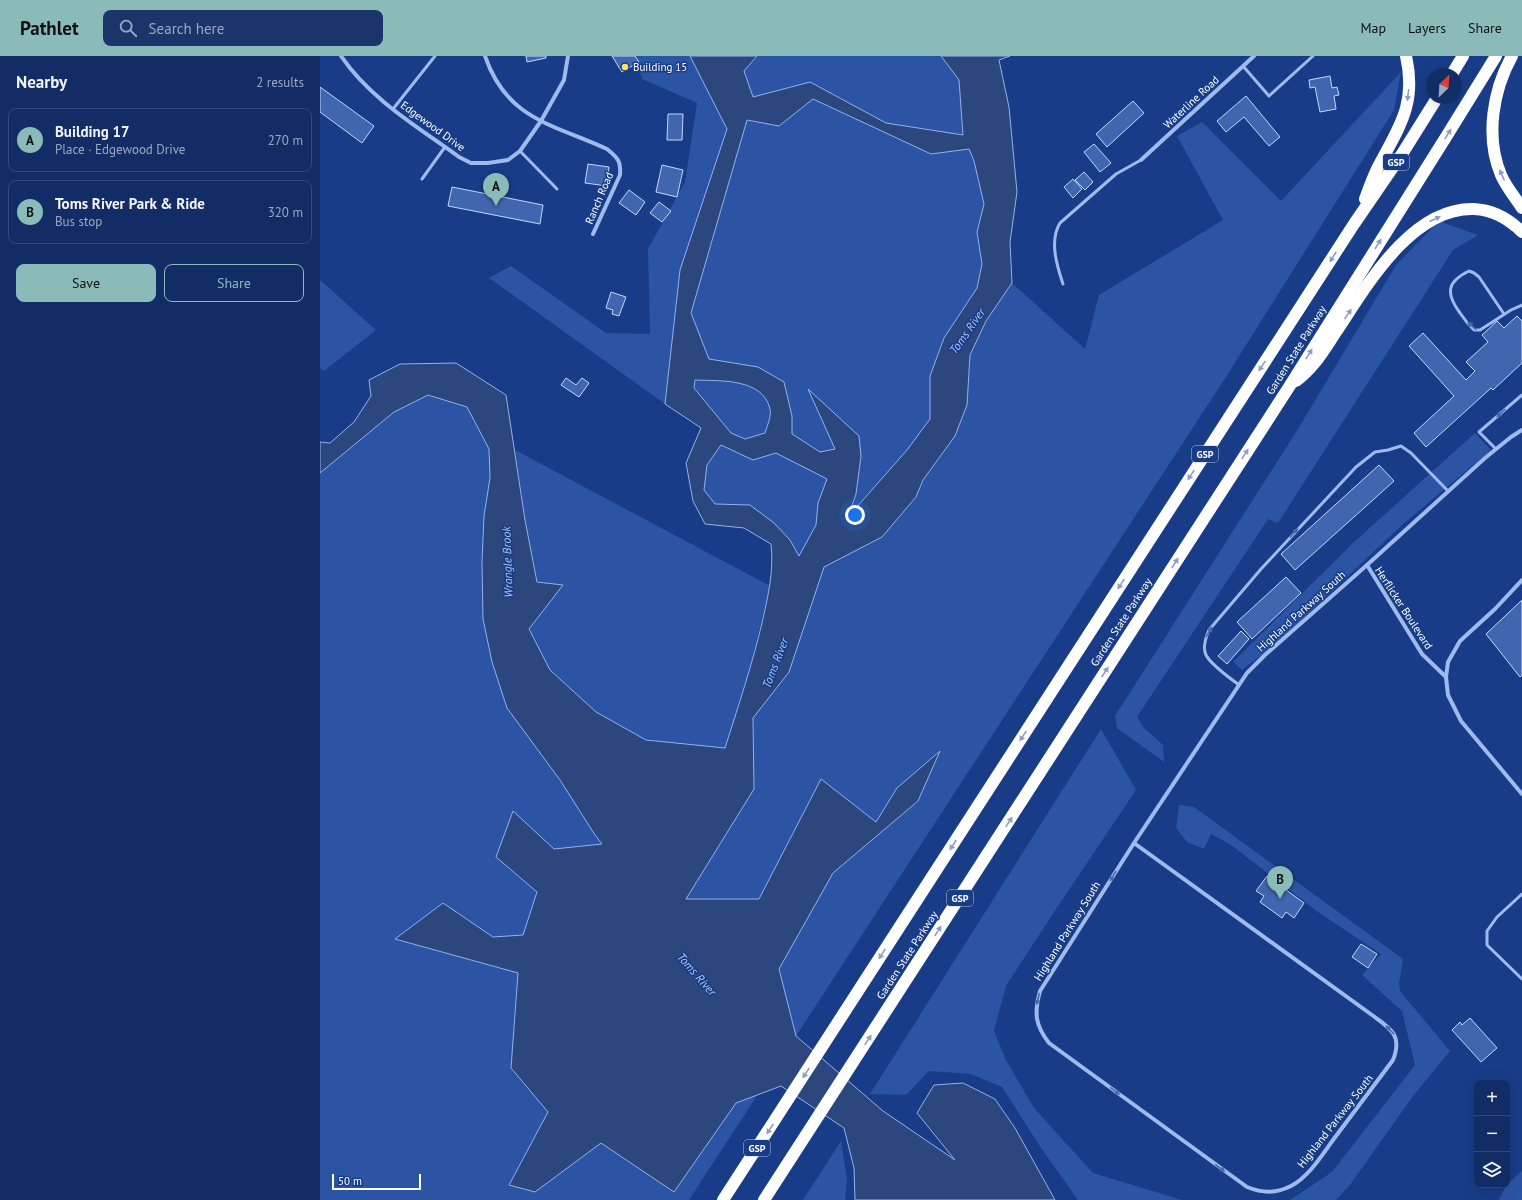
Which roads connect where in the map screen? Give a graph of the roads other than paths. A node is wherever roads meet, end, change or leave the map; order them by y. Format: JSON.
{"nodes":[{"id":1,"x":341,"y":56,"type":"edge"},
{"id":2,"x":435,"y":56,"type":"edge"},
{"id":3,"x":485,"y":56,"type":"edge"},
{"id":4,"x":568,"y":56,"type":"edge"},
{"id":5,"x":1254,"y":56,"type":"edge"},
{"id":6,"x":1313,"y":56,"type":"edge"},
{"id":7,"x":1406,"y":56,"type":"edge"},
{"id":8,"x":1463,"y":56,"type":"edge"},
{"id":9,"x":1496,"y":56,"type":"edge"},
{"id":10,"x":1512,"y":56,"type":"edge"},
{"id":11,"x":1243,"y":66,"type":"junction"},
{"id":12,"x":1456,"y":68,"type":"edge"},
{"id":13,"x":1433,"y":104,"type":"edge"},
{"id":14,"x":393,"y":109,"type":"junction"},
{"id":15,"x":541,"y":121,"type":"junction"},
{"id":16,"x":445,"y":147,"type":"junction"},
{"id":17,"x":520,"y":151,"type":"junction"},
{"id":18,"x":1141,"y":160,"type":"joint"},
{"id":19,"x":422,"y":179,"type":"dead end"},
{"id":20,"x":557,"y":189,"type":"dead end"},
{"id":21,"x":1522,"y":208,"type":"edge"},
{"id":22,"x":1354,"y":224,"type":"junction"},
{"id":23,"x":1522,"y":232,"type":"edge"},
{"id":24,"x":593,"y":234,"type":"dead end"},
{"id":25,"x":1063,"y":284,"type":"dead end"},
{"id":26,"x":1522,"y":306,"type":"edge"},
{"id":27,"x":1504,"y":314,"type":"junction"},
{"id":28,"x":1289,"y":387,"type":"junction"},
{"id":29,"x":1522,"y":395,"type":"edge"},
{"id":30,"x":1522,"y":430,"type":"edge"},
{"id":31,"x":1496,"y":449,"type":"junction"},
{"id":32,"x":1448,"y":491,"type":"junction"},
{"id":33,"x":1367,"y":565,"type":"junction"},
{"id":34,"x":1522,"y":580,"type":"edge"},
{"id":35,"x":1446,"y":677,"type":"junction"},
{"id":36,"x":1239,"y":685,"type":"junction"},
{"id":37,"x":1522,"y":794,"type":"edge"},
{"id":38,"x":1134,"y":843,"type":"junction"},
{"id":39,"x":1522,"y":894,"type":"edge"},
{"id":40,"x":1522,"y":979,"type":"edge"},
{"id":41,"x":723,"y":1200,"type":"edge"},
{"id":42,"x":764,"y":1200,"type":"edge"}],
"edges":[{"from":1,"to":14,"type":"street","name":"Edgewood Drive"},
{"from":2,"to":14,"type":"lane"},
{"from":3,"to":15,"type":"street"},
{"from":4,"to":15,"type":"street","name":"Edgewood Drive"},
{"from":5,"to":11,"type":"street","name":"Waterline Road"},
{"from":6,"to":11,"type":"lane"},
{"from":7,"to":22,"type":"highway","one_way":true},
{"from":8,"to":12,"type":"highway"},
{"from":28,"to":9,"type":"highway","name":"Garden State Parkway","number":"GSP","one_way":true},
{"from":21,"to":10,"type":"highway","one_way":true},
{"from":11,"to":18,"type":"street","name":"Waterline Road"},
{"from":13,"to":22,"type":"highway","name":"Garden State Parkway","number":"GSP"},
{"from":14,"to":16,"type":"street","name":"Edgewood Drive"},
{"from":15,"to":17,"type":"street","name":"Edgewood Drive"},
{"from":15,"to":24,"type":"street","name":"Ranch Road"},
{"from":16,"to":17,"type":"street","name":"Edgewood Drive"},
{"from":16,"to":19,"type":"lane"},
{"from":17,"to":20,"type":"lane"},
{"from":18,"to":25,"type":"lane"},
{"from":22,"to":41,"type":"highway","name":"Garden State Parkway","number":"GSP","one_way":true},
{"from":28,"to":23,"type":"highway","one_way":true},
{"from":26,"to":27,"type":"lane"},
{"from":27,"to":27,"type":"lane","one_way":true},
{"from":42,"to":28,"type":"highway","name":"Garden State Parkway","number":"GSP","one_way":true},
{"from":29,"to":31,"type":"lane","one_way":true},
{"from":30,"to":31,"type":"street","name":"Highland Parkway South"},
{"from":31,"to":32,"type":"street","name":"Highland Parkway South"},
{"from":32,"to":33,"type":"street","name":"Highland Parkway South"},
{"from":36,"to":32,"type":"lane","one_way":true},
{"from":33,"to":35,"type":"street","name":"Herflicker Boulevard"},
{"from":33,"to":36,"type":"street","name":"Highland Parkway South"},
{"from":34,"to":35,"type":"street"},
{"from":35,"to":37,"type":"street"},
{"from":36,"to":38,"type":"street","name":"Highland Parkway South"},
{"from":38,"to":38,"type":"street","name":"Highland Parkway South","one_way":true},
{"from":39,"to":40,"type":"lane"}]}
